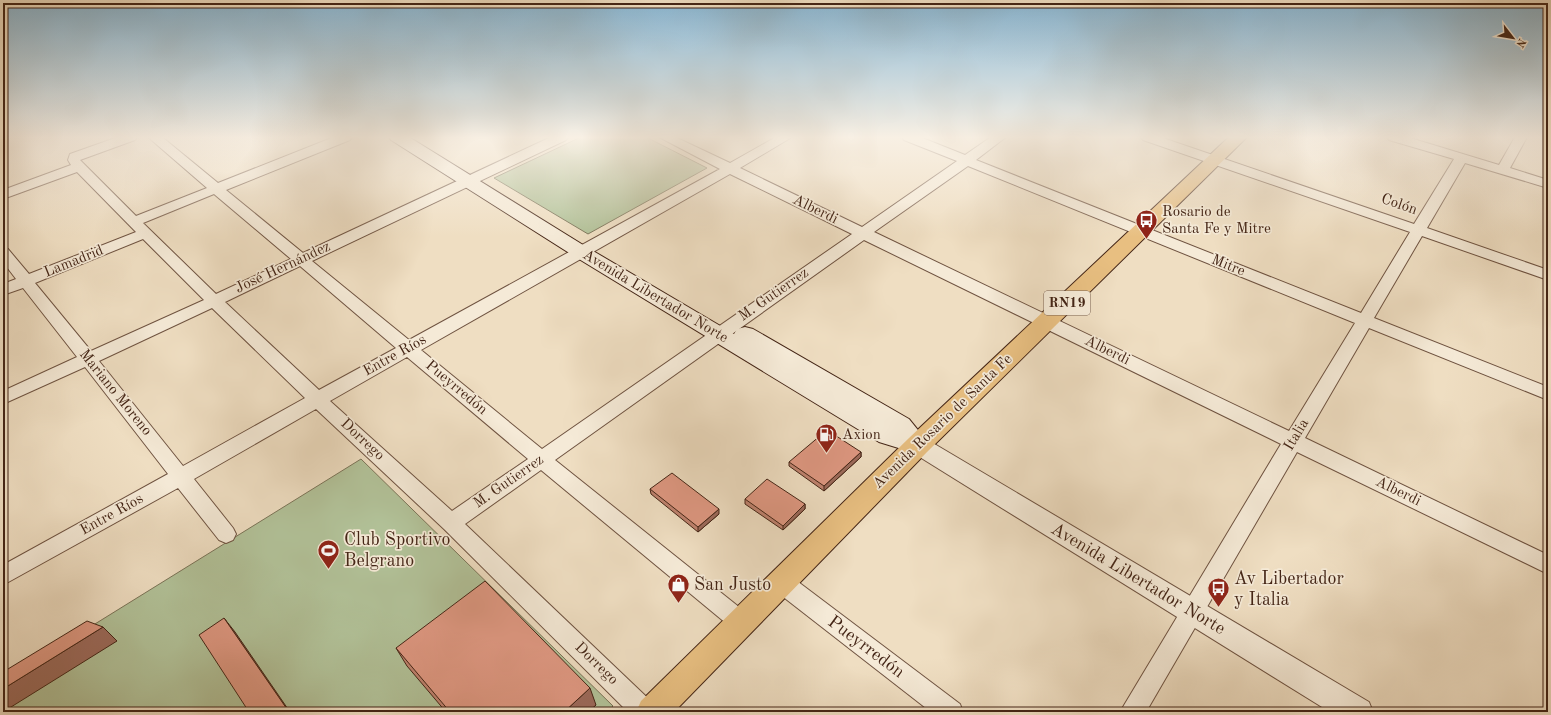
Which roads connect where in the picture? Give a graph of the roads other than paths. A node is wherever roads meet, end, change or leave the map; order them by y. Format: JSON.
{"nodes":[{"id":1,"x":70,"y":170,"type":"edge"},
{"id":2,"x":82,"y":170,"type":"edge"},
{"id":3,"x":194,"y":170,"type":"edge"},
{"id":4,"x":263,"y":170,"type":"edge"},
{"id":5,"x":458,"y":170,"type":"edge"},
{"id":6,"x":462,"y":170,"type":"edge"},
{"id":7,"x":492,"y":170,"type":"edge"},
{"id":8,"x":728,"y":170,"type":"edge"},
{"id":9,"x":733,"y":170,"type":"edge"},
{"id":10,"x":953,"y":170,"type":"edge"},
{"id":11,"x":990,"y":170,"type":"edge"},
{"id":12,"x":1204,"y":170,"type":"edge"},
{"id":13,"x":1245,"y":170,"type":"edge"},
{"id":14,"x":1454,"y":170,"type":"edge"},
{"id":15,"x":1504,"y":170,"type":"edge"},
{"id":16,"x":474,"y":179,"type":"junction"},
{"id":17,"x":1548,"y":184,"type":"edge"},
{"id":18,"x":216,"y":189,"type":"junction"},
{"id":19,"x":3,"y":195,"type":"edge"},
{"id":20,"x":139,"y":228,"type":"junction"},
{"id":21,"x":1418,"y":230,"type":"junction"},
{"id":22,"x":1142,"y":231,"type":"junction"},
{"id":23,"x":863,"y":233,"type":"junction"},
{"id":24,"x":588,"y":248,"type":"junction"},
{"id":25,"x":3,"y":252,"type":"edge"},
{"id":26,"x":301,"y":260,"type":"junction"},
{"id":27,"x":1548,"y":275,"type":"edge"},
{"id":28,"x":26,"y":281,"type":"junction"},
{"id":29,"x":3,"y":290,"type":"edge"},
{"id":30,"x":214,"y":301,"type":"junction"},
{"id":31,"x":1365,"y":320,"type":"junction"},
{"id":32,"x":1047,"y":322,"type":"junction"},
{"id":33,"x":724,"y":330,"type":"junction"},
{"id":34,"x":409,"y":349,"type":"junction"},
{"id":35,"x":87,"y":359,"type":"junction"},
{"id":36,"x":1548,"y":394,"type":"edge"},
{"id":37,"x":3,"y":398,"type":"edge"},
{"id":38,"x":317,"y":399,"type":"junction"},
{"id":39,"x":1293,"y":441,"type":"junction"},
{"id":40,"x":918,"y":445,"type":"junction"},
{"id":41,"x":541,"y":459,"type":"junction"},
{"id":42,"x":182,"y":476,"type":"junction"},
{"id":43,"x":451,"y":523,"type":"junction"},
{"id":44,"x":226,"y":534,"type":"dead end"},
{"id":45,"x":1548,"y":565,"type":"edge"},
{"id":46,"x":3,"y":576,"type":"edge"},
{"id":47,"x":781,"y":582,"type":"junction"},
{"id":48,"x":1191,"y":611,"type":"junction"},
{"id":49,"x":741,"y":622,"type":"junction"},
{"id":50,"x":645,"y":712,"type":"edge"},
{"id":51,"x":652,"y":712,"type":"edge"},
{"id":52,"x":951,"y":712,"type":"edge"},
{"id":53,"x":1132,"y":712,"type":"edge"},
{"id":54,"x":1358,"y":712,"type":"edge"}],
"edges":[{"from":1,"to":19,"type":"street"},
{"from":2,"to":20,"type":"street","name":"Dorrego"},
{"from":3,"to":18,"type":"street","name":"Pueyrredón"},
{"from":4,"to":18,"type":"street","name":"Lamadrid"},
{"from":5,"to":16,"type":"main road","name":"Avenida Libertador Norte"},
{"from":6,"to":16,"type":"main road","name":"Avenida Libertador Norte"},
{"from":7,"to":16,"type":"street","name":"José Hernández"},
{"from":8,"to":24,"type":"street","name":"Entre Ríos"},
{"from":9,"to":23,"type":"street","name":"Alberdi"},
{"from":10,"to":23,"type":"street","name":"M. Gutierrez"},
{"from":11,"to":22,"type":"street","name":"Mitre"},
{"from":12,"to":22,"type":"main road","name":"Avenida Rosario de Santa Fe","number":"RN19"},
{"from":13,"to":21,"type":"street","name":"Colón"},
{"from":14,"to":21,"type":"street","name":"Italia"},
{"from":15,"to":17,"type":"street"},
{"from":16,"to":24,"type":"main road","name":"Avenida Libertador Norte"},
{"from":16,"to":26,"type":"street","name":"José Hernández"},
{"from":18,"to":20,"type":"street","name":"Lamadrid"},
{"from":18,"to":26,"type":"street","name":"Pueyrredón"},
{"from":20,"to":28,"type":"street","name":"Lamadrid"},
{"from":20,"to":30,"type":"street","name":"Dorrego"},
{"from":21,"to":27,"type":"street","name":"Colón"},
{"from":21,"to":31,"type":"street","name":"Italia"},
{"from":22,"to":31,"type":"street","name":"Mitre"},
{"from":22,"to":32,"type":"main road","name":"Avenida Rosario de Santa Fe","number":"RN19"},
{"from":23,"to":32,"type":"street","name":"Alberdi"},
{"from":23,"to":33,"type":"street","name":"M. Gutierrez"},
{"from":24,"to":33,"type":"main road","name":"Avenida Libertador Norte"},
{"from":24,"to":34,"type":"street","name":"Entre Ríos"},
{"from":25,"to":28,"type":"street","name":"Mariano Moreno"},
{"from":26,"to":30,"type":"street","name":"José Hernández"},
{"from":26,"to":34,"type":"street","name":"Pueyrredón"},
{"from":28,"to":29,"type":"street","name":"Lamadrid"},
{"from":28,"to":35,"type":"street","name":"Mariano Moreno"},
{"from":30,"to":35,"type":"street","name":"José Hernández"},
{"from":30,"to":38,"type":"street","name":"Dorrego"},
{"from":31,"to":36,"type":"street","name":"Mitre"},
{"from":31,"to":39,"type":"street","name":"Italia"},
{"from":32,"to":39,"type":"street","name":"Alberdi"},
{"from":32,"to":40,"type":"main road","name":"Avenida Rosario de Santa Fe","number":"RN19"},
{"from":33,"to":40,"type":"main road","name":"Avenida Libertador Norte"},
{"from":33,"to":41,"type":"street","name":"M. Gutierrez"},
{"from":34,"to":38,"type":"street","name":"Entre Ríos"},
{"from":34,"to":41,"type":"street","name":"Pueyrredón"},
{"from":35,"to":37,"type":"street","name":"José Hernández"},
{"from":35,"to":42,"type":"street","name":"Mariano Moreno"},
{"from":38,"to":42,"type":"street","name":"Entre Ríos"},
{"from":38,"to":43,"type":"street","name":"Dorrego"},
{"from":39,"to":45,"type":"street","name":"Alberdi"},
{"from":39,"to":48,"type":"street","name":"Italia"},
{"from":40,"to":47,"type":"main road","name":"Avenida Rosario de Santa Fe","number":"RN19"},
{"from":40,"to":48,"type":"street","name":"Avenida Libertador Norte"},
{"from":41,"to":43,"type":"street","name":"M. Gutierrez"},
{"from":41,"to":49,"type":"street","name":"Pueyrredón"},
{"from":42,"to":44,"type":"street","name":"Mariano Moreno"},
{"from":42,"to":46,"type":"street","name":"Entre Ríos"},
{"from":43,"to":50,"type":"street","name":"Dorrego"},
{"from":47,"to":49,"type":"main road","name":"Avenida Rosario de Santa Fe","number":"RN19"},
{"from":47,"to":52,"type":"street","name":"Pueyrredón"},
{"from":48,"to":53,"type":"street","name":"Italia"},
{"from":48,"to":54,"type":"street","name":"Avenida Libertador Norte"},
{"from":49,"to":51,"type":"main road","name":"Avenida Rosario de Santa Fe","number":"RN19"}]}
